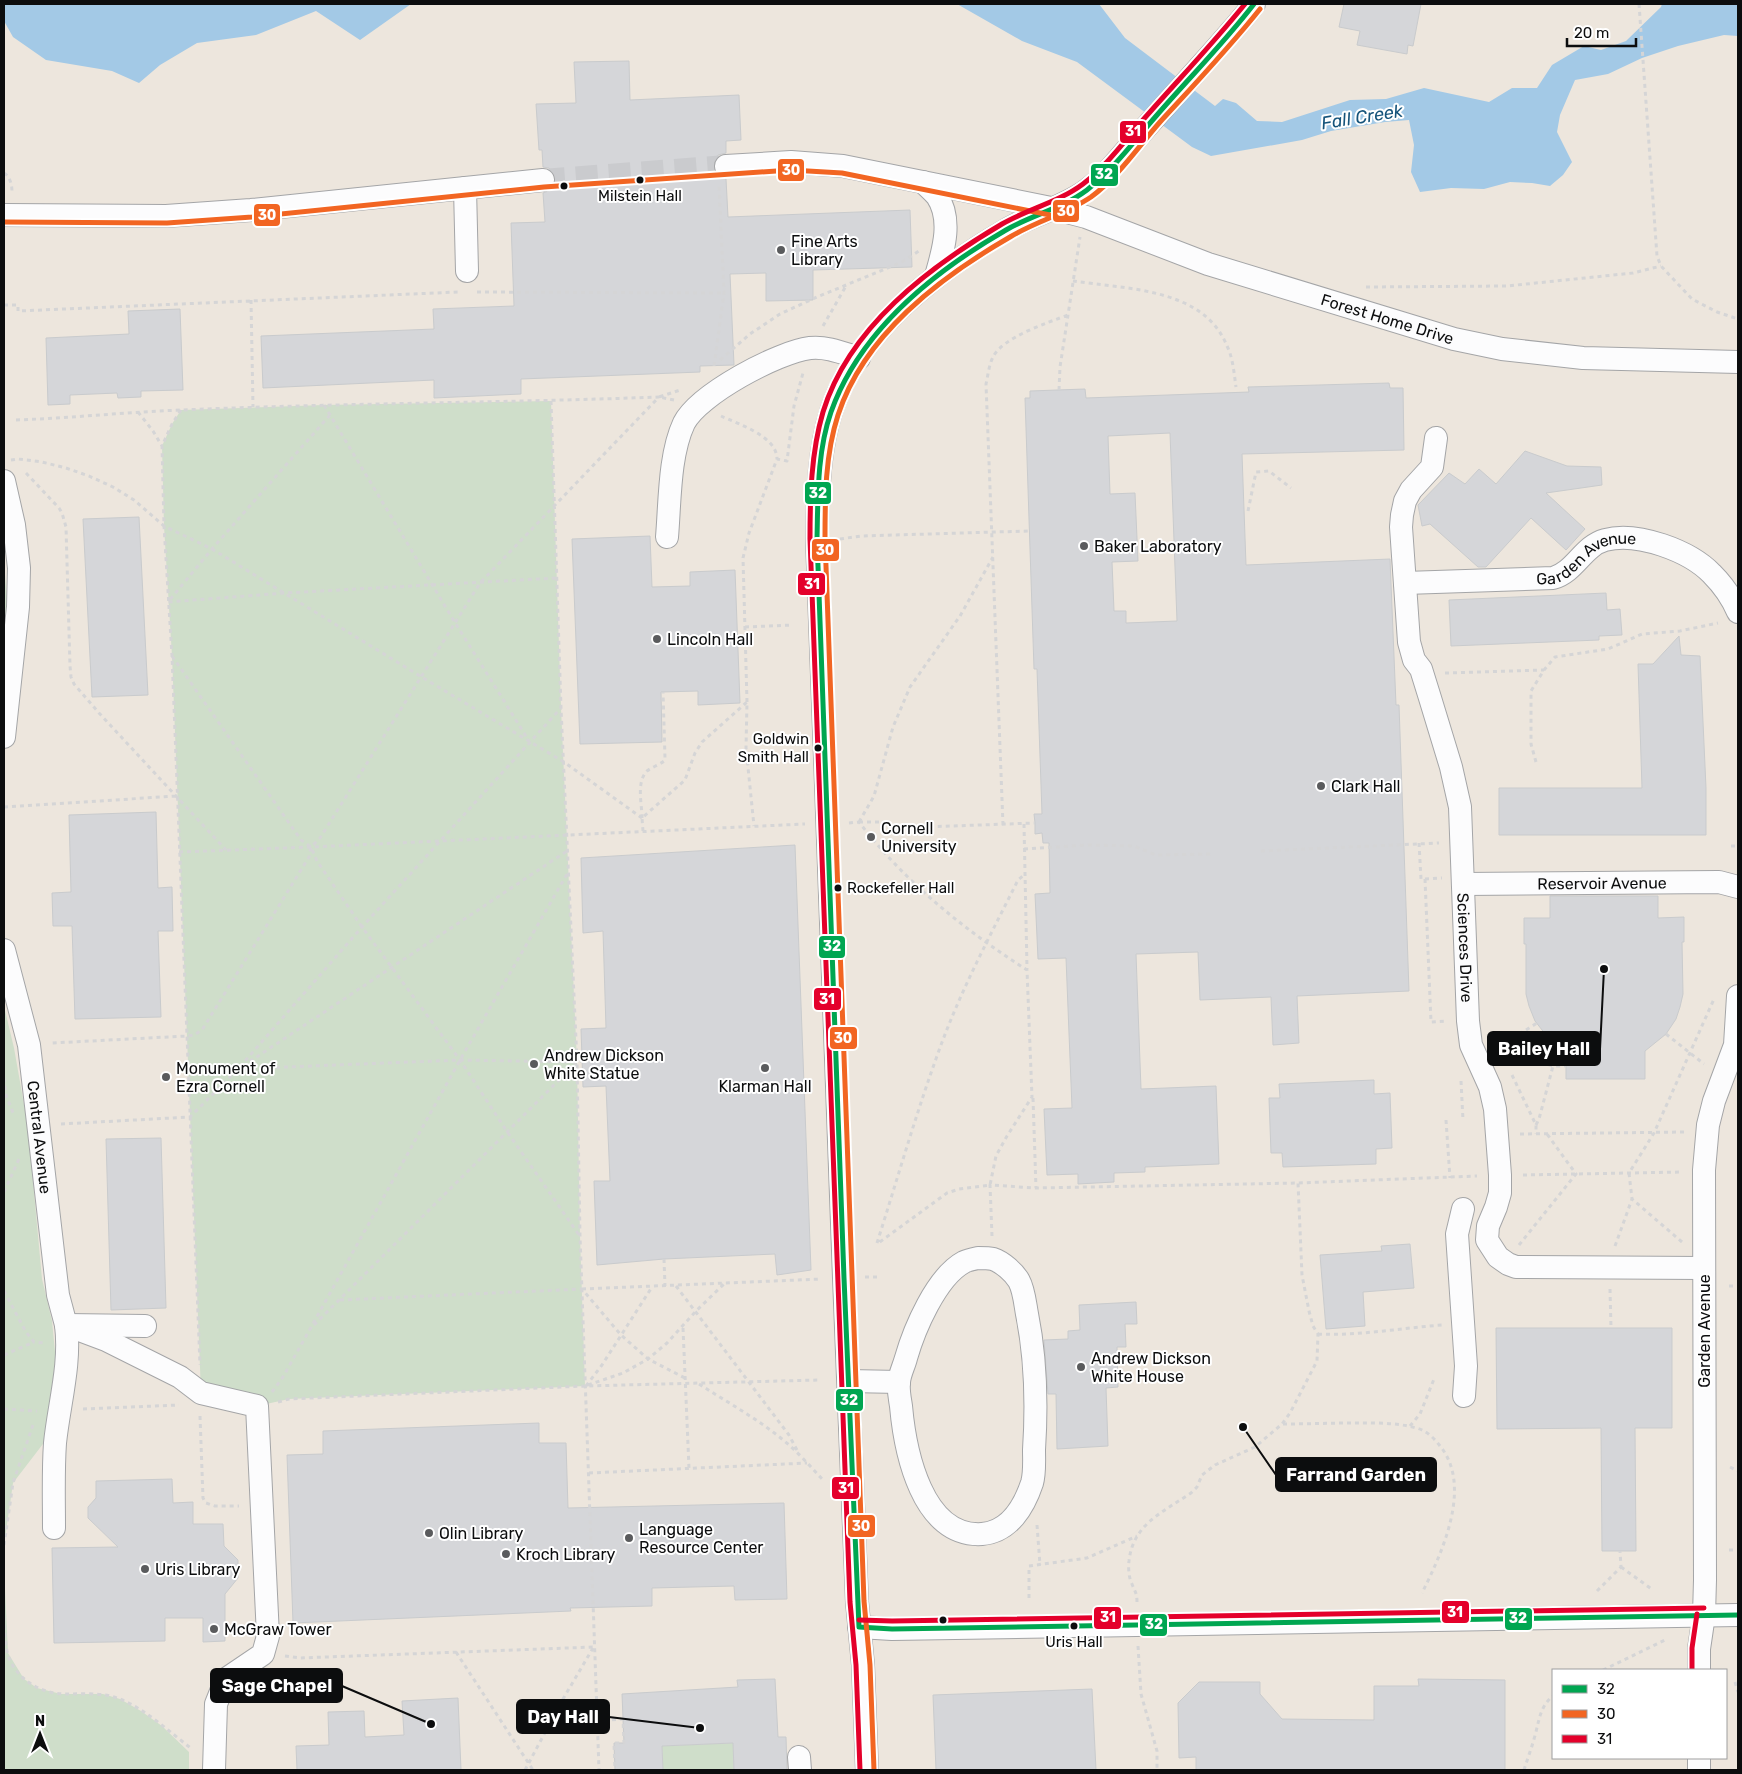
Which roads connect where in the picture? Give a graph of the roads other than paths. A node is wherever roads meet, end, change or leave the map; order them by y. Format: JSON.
{"nodes":[{"id":1,"x":1254,"y":4,"type":"edge"},
{"id":2,"x":722,"y":172,"type":"tunnel mouth"},
{"id":3,"x":543,"y":180,"type":"tunnel mouth"},
{"id":4,"x":924,"y":182,"type":"junction"},
{"id":5,"x":465,"y":188,"type":"junction"},
{"id":6,"x":7,"y":208,"type":"edge"},
{"id":7,"x":1051,"y":208,"type":"junction"},
{"id":8,"x":936,"y":276,"type":"junction"},
{"id":9,"x":468,"y":282,"type":"road end"},
{"id":10,"x":858,"y":358,"type":"junction"},
{"id":11,"x":1738,"y":362,"type":"edge"},
{"id":12,"x":1436,"y":438,"type":"dead end"},
{"id":13,"x":4,"y":480,"type":"edge"},
{"id":14,"x":667,"y":537,"type":"dead end"},
{"id":15,"x":1405,"y":583,"type":"junction"},
{"id":16,"x":1738,"y":612,"type":"edge"},
{"id":17,"x":4,"y":737,"type":"edge"},
{"id":18,"x":1463,"y":884,"type":"junction"},
{"id":19,"x":1738,"y":887,"type":"edge"},
{"id":20,"x":4,"y":950,"type":"edge"},
{"id":21,"x":1738,"y":996,"type":"edge"},
{"id":22,"x":1463,"y":1209,"type":"dead end"},
{"id":23,"x":1490,"y":1247,"type":"junction"},
{"id":24,"x":1457,"y":1248,"type":"junction"},
{"id":25,"x":1704,"y":1268,"type":"junction"},
{"id":26,"x":66,"y":1325,"type":"junction"},
{"id":27,"x":145,"y":1326,"type":"dead end"},
{"id":28,"x":849,"y":1381,"type":"junction"},
{"id":29,"x":899,"y":1382,"type":"junction"},
{"id":30,"x":1464,"y":1396,"type":"dead end"},
{"id":31,"x":54,"y":1528,"type":"dead end"},
{"id":32,"x":1704,"y":1615,"type":"junction"},
{"id":33,"x":1738,"y":1615,"type":"edge"},
{"id":34,"x":859,"y":1627,"type":"junction"},
{"id":35,"x":1699,"y":1669,"type":"edge"},
{"id":36,"x":214,"y":1768,"type":"edge"},
{"id":37,"x":867,"y":1770,"type":"edge"}],
"edges":[{"from":1,"to":7,"type":"street"},
{"from":2,"to":4,"type":"street","name":"Forest Home Drive"},
{"from":3,"to":5,"type":"street"},
{"from":4,"to":7,"type":"street","name":"Forest Home Drive"},
{"from":4,"to":8,"type":"street"},
{"from":5,"to":6,"type":"street"},
{"from":5,"to":9,"type":"street"},
{"from":7,"to":8,"type":"street"},
{"from":7,"to":11,"type":"street","name":"Forest Home Drive"},
{"from":8,"to":10,"type":"street"},
{"from":10,"to":14,"type":"street"},
{"from":10,"to":28,"type":"street"},
{"from":12,"to":15,"type":"street","name":"Sciences Drive"},
{"from":13,"to":17,"type":"street"},
{"from":15,"to":16,"type":"street","name":"Garden Avenue"},
{"from":15,"to":18,"type":"street","name":"Sciences Drive"},
{"from":18,"to":19,"type":"street","name":"Reservoir Avenue"},
{"from":18,"to":23,"type":"street","name":"Sciences Drive"},
{"from":20,"to":26,"type":"street","name":"Central Avenue"},
{"from":21,"to":25,"type":"street","name":"Garden Avenue"},
{"from":22,"to":24,"type":"street"},
{"from":23,"to":24,"type":"street"},
{"from":23,"to":25,"type":"street"},
{"from":24,"to":30,"type":"street"},
{"from":25,"to":32,"type":"street","name":"Garden Avenue"},
{"from":26,"to":27,"type":"street"},
{"from":26,"to":31,"type":"street","name":"Central Avenue"},
{"from":26,"to":36,"type":"street"},
{"from":28,"to":29,"type":"street"},
{"from":28,"to":34,"type":"street"},
{"from":29,"to":29,"type":"street"},
{"from":32,"to":33,"type":"street"},
{"from":32,"to":34,"type":"street"},
{"from":32,"to":35,"type":"street","name":"Garden Avenue"},
{"from":34,"to":37,"type":"street"}]}
